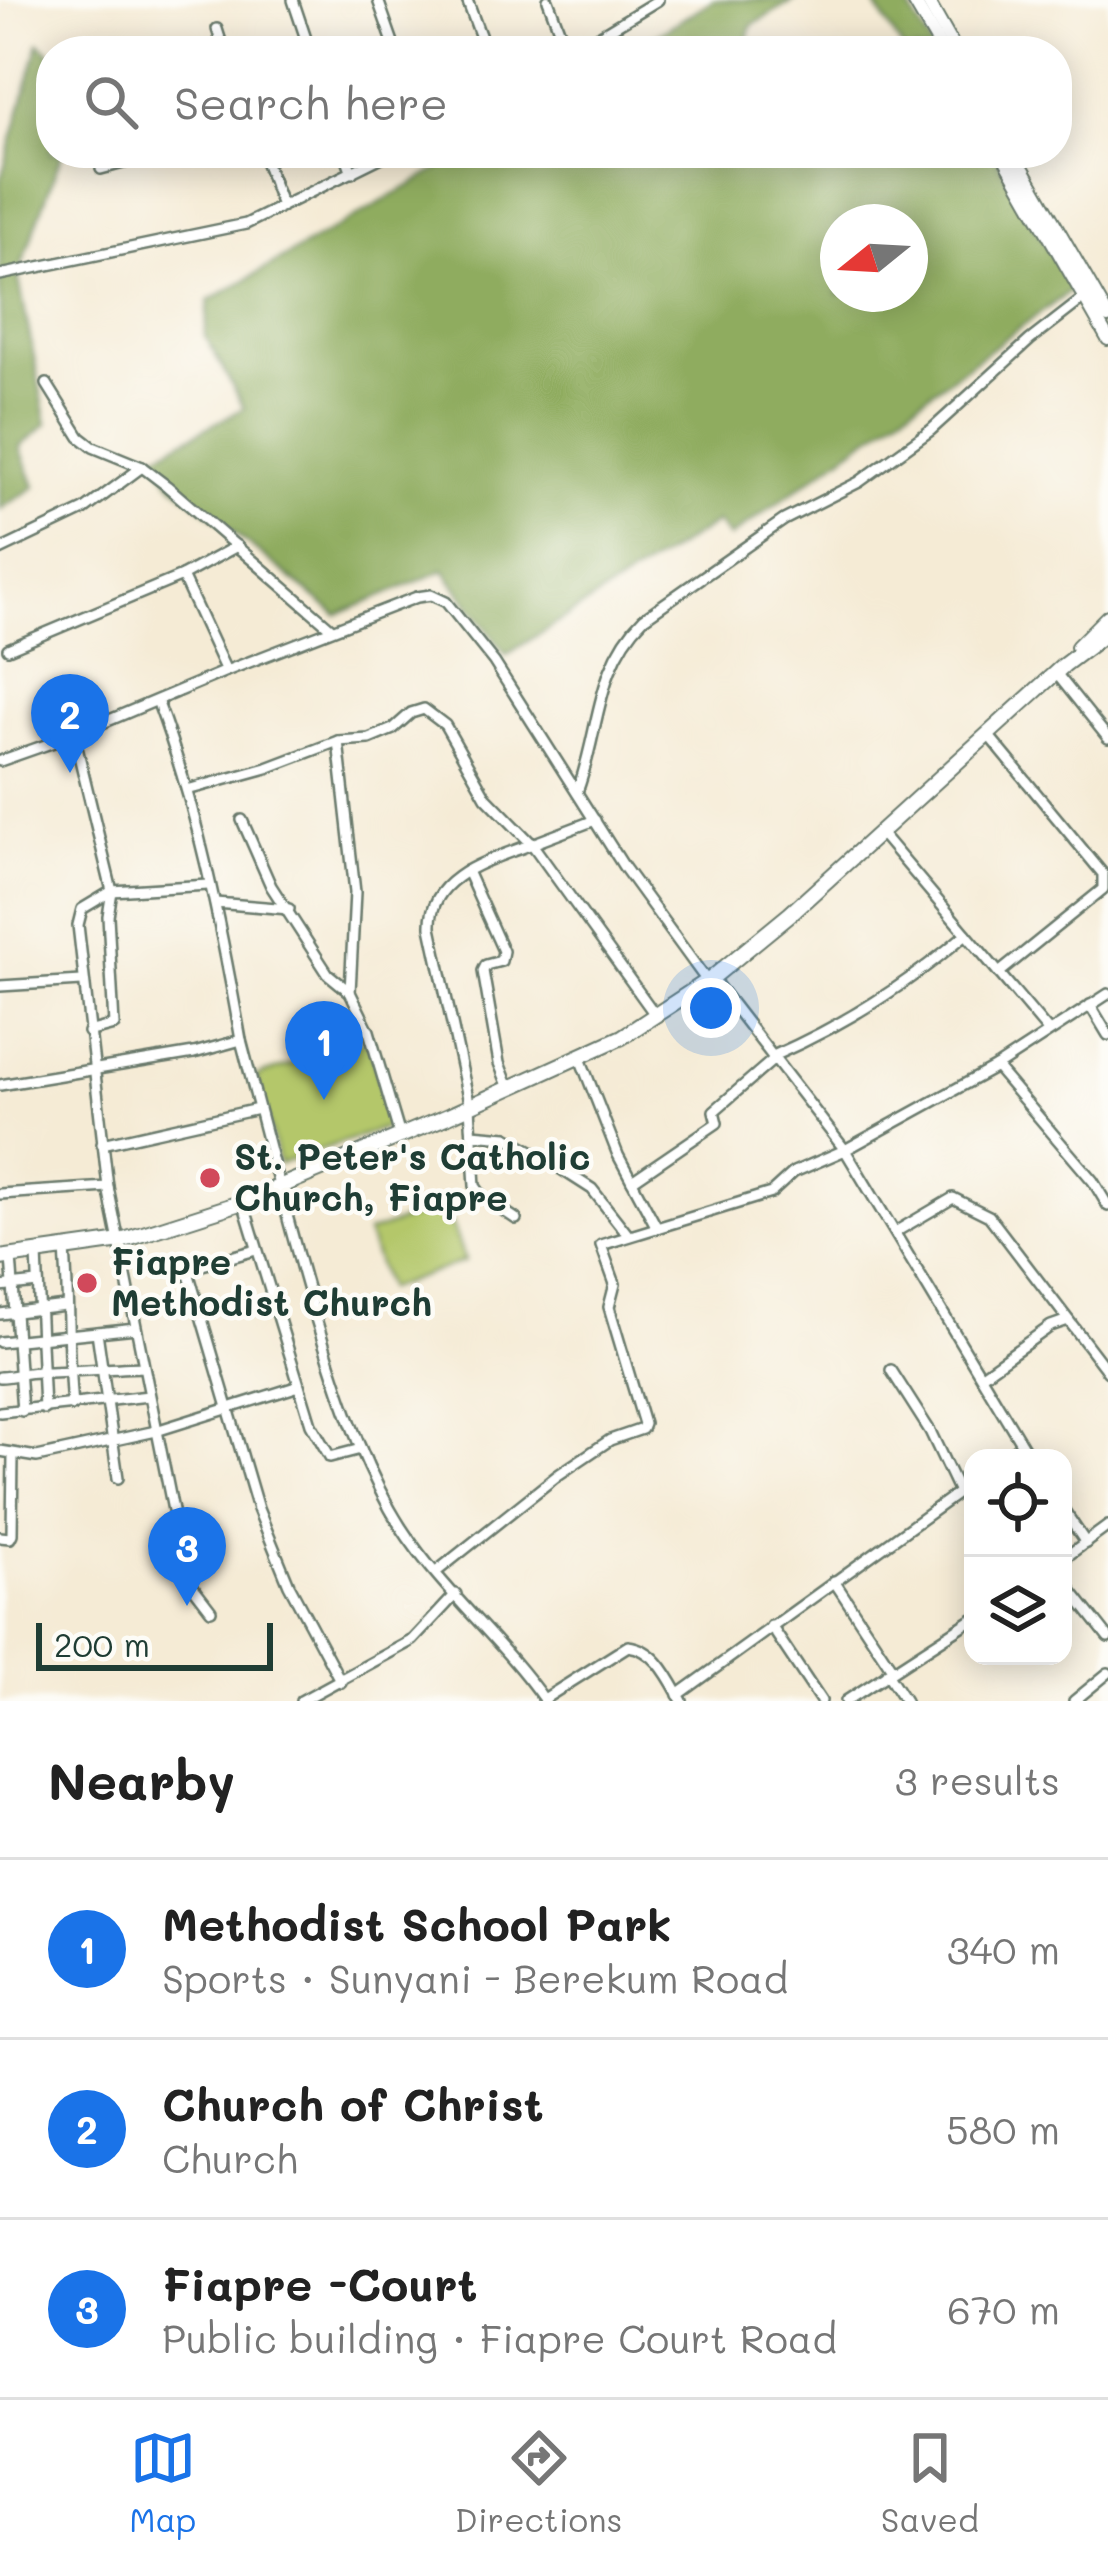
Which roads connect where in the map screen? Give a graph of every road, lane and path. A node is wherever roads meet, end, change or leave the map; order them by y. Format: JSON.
{"nodes":[{"id":1,"x":293,"y":0,"type":"edge"},
{"id":2,"x":378,"y":0,"type":"edge"},
{"id":3,"x":467,"y":0,"type":"edge"},
{"id":4,"x":548,"y":0,"type":"edge"},
{"id":5,"x":623,"y":0,"type":"edge"},
{"id":6,"x":658,"y":0,"type":"edge"},
{"id":7,"x":913,"y":0,"type":"edge"},
{"id":8,"x":927,"y":0,"type":"edge"},
{"id":9,"x":628,"y":17,"type":"junction"},
{"id":10,"x":217,"y":29,"type":"dead end"},
{"id":11,"x":219,"y":36,"type":"edge"},
{"id":12,"x":305,"y":36,"type":"edge"},
{"id":13,"x":391,"y":36,"type":"edge"},
{"id":14,"x":480,"y":36,"type":"edge"},
{"id":15,"x":564,"y":36,"type":"edge"},
{"id":16,"x":596,"y":36,"type":"edge"},
{"id":17,"x":934,"y":36,"type":"edge"},
{"id":18,"x":947,"y":36,"type":"edge"},
{"id":19,"x":105,"y":168,"type":"edge"},
{"id":20,"x":268,"y":168,"type":"edge"},
{"id":21,"x":350,"y":168,"type":"edge"},
{"id":22,"x":362,"y":168,"type":"edge"},
{"id":23,"x":1014,"y":168,"type":"edge"},
{"id":24,"x":1019,"y":168,"type":"edge"},
{"id":25,"x":101,"y":169,"type":"dead end"},
{"id":26,"x":352,"y":173,"type":"junction"},
{"id":27,"x":1024,"y":181,"type":"junction"},
{"id":28,"x":1032,"y":195,"type":"junction"},
{"id":29,"x":282,"y":206,"type":"junction"},
{"id":30,"x":0,"y":275,"type":"edge"},
{"id":31,"x":1084,"y":298,"type":"junction"},
{"id":32,"x":1108,"y":317,"type":"edge"},
{"id":33,"x":1108,"y":339,"type":"edge"},
{"id":34,"x":47,"y":384,"type":"dead end"},
{"id":35,"x":142,"y":467,"type":"junction"},
{"id":36,"x":237,"y":546,"type":"junction"},
{"id":37,"x":0,"y":550,"type":"edge"},
{"id":38,"x":182,"y":576,"type":"junction"},
{"id":39,"x":1108,"y":617,"type":"edge"},
{"id":40,"x":332,"y":629,"type":"junction"},
{"id":41,"x":1108,"y":632,"type":"edge"},
{"id":42,"x":8,"y":649,"type":"dead end"},
{"id":43,"x":1060,"y":669,"type":"junction"},
{"id":44,"x":226,"y":671,"type":"junction"},
{"id":45,"x":158,"y":703,"type":"junction"},
{"id":46,"x":74,"y":735,"type":"junction"},
{"id":47,"x":988,"y":736,"type":"junction"},
{"id":48,"x":1108,"y":738,"type":"edge"},
{"id":49,"x":338,"y":741,"type":"junction"},
{"id":50,"x":0,"y":761,"type":"edge"},
{"id":51,"x":187,"y":790,"type":"junction"},
{"id":52,"x":578,"y":792,"type":"junction"},
{"id":53,"x":242,"y":820,"type":"dead end"},
{"id":54,"x":595,"y":820,"type":"junction"},
{"id":55,"x":879,"y":832,"type":"junction"},
{"id":56,"x":532,"y":844,"type":"junction"},
{"id":57,"x":467,"y":871,"type":"junction"},
{"id":58,"x":1106,"y":882,"type":"edge"},
{"id":59,"x":208,"y":885,"type":"junction"},
{"id":60,"x":112,"y":891,"type":"junction"},
{"id":61,"x":215,"y":903,"type":"junction"},
{"id":62,"x":289,"y":909,"type":"junction"},
{"id":63,"x":966,"y":934,"type":"junction"},
{"id":64,"x":998,"y":973,"type":"junction"},
{"id":65,"x":710,"y":979,"type":"junction"},
{"id":66,"x":82,"y":981,"type":"junction"},
{"id":67,"x":0,"y":986,"type":"edge"},
{"id":68,"x":350,"y":992,"type":"junction"},
{"id":69,"x":1108,"y":994,"type":"edge"},
{"id":70,"x":1090,"y":1005,"type":"junction"},
{"id":71,"x":656,"y":1016,"type":"junction"},
{"id":72,"x":1048,"y":1031,"type":"junction"},
{"id":73,"x":88,"y":1032,"type":"junction"},
{"id":74,"x":1108,"y":1035,"type":"edge"},
{"id":75,"x":241,"y":1040,"type":"junction"},
{"id":76,"x":580,"y":1058,"type":"junction"},
{"id":77,"x":773,"y":1058,"type":"junction"},
{"id":78,"x":996,"y":1067,"type":"junction"},
{"id":79,"x":92,"y":1069,"type":"junction"},
{"id":80,"x":0,"y":1085,"type":"edge"},
{"id":81,"x":508,"y":1088,"type":"junction"},
{"id":82,"x":470,"y":1107,"type":"junction"},
{"id":83,"x":258,"y":1109,"type":"junction"},
{"id":84,"x":472,"y":1134,"type":"junction"},
{"id":85,"x":400,"y":1136,"type":"junction"},
{"id":86,"x":102,"y":1144,"type":"junction"},
{"id":87,"x":845,"y":1150,"type":"junction"},
{"id":88,"x":632,"y":1181,"type":"junction"},
{"id":89,"x":108,"y":1186,"type":"junction"},
{"id":90,"x":277,"y":1188,"type":"junction"},
{"id":91,"x":0,"y":1194,"type":"edge"},
{"id":92,"x":243,"y":1202,"type":"junction"},
{"id":93,"x":1108,"y":1206,"type":"edge"},
{"id":94,"x":516,"y":1219,"type":"dead end"},
{"id":95,"x":657,"y":1228,"type":"junction"},
{"id":96,"x":897,"y":1231,"type":"junction"},
{"id":97,"x":628,"y":1235,"type":"junction"},
{"id":98,"x":121,"y":1241,"type":"junction"},
{"id":99,"x":65,"y":1250,"type":"junction"},
{"id":100,"x":256,"y":1250,"type":"junction"},
{"id":101,"x":37,"y":1254,"type":"junction"},
{"id":102,"x":5,"y":1258,"type":"edge"},
{"id":103,"x":38,"y":1283,"type":"junction"},
{"id":104,"x":13,"y":1286,"type":"junction"},
{"id":105,"x":0,"y":1287,"type":"edge"},
{"id":106,"x":65,"y":1306,"type":"junction"},
{"id":107,"x":39,"y":1310,"type":"junction"},
{"id":108,"x":16,"y":1312,"type":"junction"},
{"id":109,"x":0,"y":1314,"type":"edge"},
{"id":110,"x":1068,"y":1320,"type":"junction"},
{"id":111,"x":136,"y":1328,"type":"junction"},
{"id":112,"x":97,"y":1332,"type":"junction"},
{"id":113,"x":66,"y":1335,"type":"junction"},
{"id":114,"x":40,"y":1338,"type":"junction"},
{"id":115,"x":19,"y":1340,"type":"junction"},
{"id":116,"x":0,"y":1342,"type":"edge"},
{"id":117,"x":143,"y":1366,"type":"junction"},
{"id":118,"x":102,"y":1369,"type":"junction"},
{"id":119,"x":891,"y":1370,"type":"dead end"},
{"id":120,"x":42,"y":1372,"type":"junction"},
{"id":121,"x":69,"y":1372,"type":"junction"},
{"id":122,"x":1108,"y":1372,"type":"edge"},
{"id":123,"x":21,"y":1375,"type":"junction"},
{"id":124,"x":982,"y":1375,"type":"junction"},
{"id":125,"x":0,"y":1378,"type":"edge"},
{"id":126,"x":299,"y":1386,"type":"junction"},
{"id":127,"x":149,"y":1396,"type":"junction"},
{"id":128,"x":106,"y":1402,"type":"junction"},
{"id":129,"x":72,"y":1406,"type":"junction"},
{"id":130,"x":227,"y":1408,"type":"junction"},
{"id":131,"x":44,"y":1409,"type":"junction"},
{"id":132,"x":22,"y":1411,"type":"junction"},
{"id":133,"x":0,"y":1412,"type":"edge"},
{"id":134,"x":156,"y":1431,"type":"junction"},
{"id":135,"x":110,"y":1439,"type":"junction"},
{"id":136,"x":1022,"y":1445,"type":"junction"},
{"id":137,"x":361,"y":1449,"type":"junction"},
{"id":138,"x":1016,"y":1449,"type":"edge"},
{"id":139,"x":1024,"y":1449,"type":"edge"},
{"id":140,"x":0,"y":1451,"type":"edge"},
{"id":141,"x":13,"y":1456,"type":"junction"},
{"id":142,"x":118,"y":1478,"type":"dead end"},
{"id":143,"x":964,"y":1488,"type":"edge"},
{"id":144,"x":959,"y":1492,"type":"junction"},
{"id":145,"x":1072,"y":1522,"type":"edge"},
{"id":146,"x":1108,"y":1526,"type":"edge"},
{"id":147,"x":0,"y":1537,"type":"edge"},
{"id":148,"x":1086,"y":1543,"type":"junction"},
{"id":149,"x":1065,"y":1557,"type":"edge"},
{"id":150,"x":436,"y":1572,"type":"junction"},
{"id":151,"x":834,"y":1581,"type":"junction"},
{"id":152,"x":1072,"y":1591,"type":"edge"},
{"id":153,"x":456,"y":1594,"type":"junction"},
{"id":154,"x":211,"y":1610,"type":"dead end"},
{"id":155,"x":964,"y":1625,"type":"edge"},
{"id":156,"x":772,"y":1626,"type":"junction"},
{"id":157,"x":1108,"y":1637,"type":"edge"},
{"id":158,"x":890,"y":1671,"type":"junction"},
{"id":159,"x":1108,"y":1673,"type":"edge"},
{"id":160,"x":341,"y":1682,"type":"junction"},
{"id":161,"x":680,"y":1698,"type":"edge"},
{"id":162,"x":544,"y":1700,"type":"edge"},
{"id":163,"x":301,"y":1701,"type":"edge"},
{"id":164,"x":821,"y":1701,"type":"edge"},
{"id":165,"x":846,"y":1701,"type":"edge"},
{"id":166,"x":905,"y":1701,"type":"edge"},
{"id":167,"x":1074,"y":1701,"type":"edge"}],
"edges":[{"from":1,"to":12,"type":"street"},
{"from":2,"to":13,"type":"street"},
{"from":3,"to":14,"type":"street"},
{"from":4,"to":15,"type":"street"},
{"from":5,"to":9,"type":"street"},
{"from":6,"to":9,"type":"street"},
{"from":7,"to":17,"type":"street"},
{"from":8,"to":18,"type":"street"},
{"from":9,"to":16,"type":"street"},
{"from":10,"to":11,"type":"street"},
{"from":19,"to":25,"type":"street"},
{"from":20,"to":29,"type":"street"},
{"from":21,"to":26,"type":"street"},
{"from":22,"to":26,"type":"street"},
{"from":23,"to":27,"type":"street"},
{"from":24,"to":27,"type":"street"},
{"from":26,"to":29,"type":"street"},
{"from":27,"to":28,"type":"street"},
{"from":28,"to":31,"type":"street"},
{"from":28,"to":32,"type":"street"},
{"from":29,"to":30,"type":"street"},
{"from":31,"to":33,"type":"street"},
{"from":31,"to":52,"type":"street"},
{"from":34,"to":35,"type":"street"},
{"from":35,"to":36,"type":"street"},
{"from":35,"to":37,"type":"street"},
{"from":36,"to":38,"type":"street"},
{"from":36,"to":40,"type":"street"},
{"from":38,"to":42,"type":"street"},
{"from":38,"to":44,"type":"street"},
{"from":39,"to":43,"type":"main road"},
{"from":40,"to":44,"type":"street"},
{"from":40,"to":52,"type":"street"},
{"from":41,"to":43,"type":"main road"},
{"from":43,"to":47,"type":"main road"},
{"from":43,"to":48,"type":"street"},
{"from":44,"to":45,"type":"street"},
{"from":45,"to":46,"type":"street"},
{"from":45,"to":51,"type":"street"},
{"from":46,"to":50,"type":"street"},
{"from":46,"to":60,"type":"street"},
{"from":47,"to":55,"type":"main road"},
{"from":47,"to":58,"type":"street"},
{"from":49,"to":51,"type":"street"},
{"from":49,"to":56,"type":"street"},
{"from":49,"to":68,"type":"street"},
{"from":51,"to":59,"type":"street"},
{"from":52,"to":54,"type":"street"},
{"from":53,"to":62,"type":"street"},
{"from":54,"to":56,"type":"street"},
{"from":54,"to":65,"type":"street"},
{"from":55,"to":63,"type":"street"},
{"from":55,"to":65,"type":"main road"},
{"from":56,"to":57,"type":"street"},
{"from":56,"to":71,"type":"street"},
{"from":57,"to":81,"type":"street"},
{"from":57,"to":82,"type":"street"},
{"from":58,"to":64,"type":"street"},
{"from":59,"to":60,"type":"street"},
{"from":59,"to":61,"type":"street"},
{"from":60,"to":66,"type":"street"},
{"from":60,"to":73,"type":"street"},
{"from":61,"to":62,"type":"street"},
{"from":61,"to":75,"type":"street"},
{"from":62,"to":68,"type":"street"},
{"from":63,"to":64,"type":"street"},
{"from":63,"to":77,"type":"street"},
{"from":64,"to":72,"type":"street"},
{"from":65,"to":71,"type":"main road"},
{"from":65,"to":77,"type":"street"},
{"from":66,"to":67,"type":"street"},
{"from":66,"to":73,"type":"street"},
{"from":68,"to":85,"type":"street"},
{"from":69,"to":70,"type":"street"},
{"from":70,"to":72,"type":"street"},
{"from":70,"to":74,"type":"street"},
{"from":71,"to":76,"type":"main road"},
{"from":72,"to":78,"type":"street"},
{"from":73,"to":79,"type":"street"},
{"from":75,"to":79,"type":"street"},
{"from":75,"to":83,"type":"street"},
{"from":76,"to":81,"type":"main road"},
{"from":76,"to":88,"type":"street"},
{"from":77,"to":87,"type":"street"},
{"from":77,"to":88,"type":"street"},
{"from":78,"to":87,"type":"street"},
{"from":78,"to":93,"type":"street"},
{"from":79,"to":80,"type":"street"},
{"from":79,"to":86,"type":"street"},
{"from":81,"to":82,"type":"main road"},
{"from":82,"to":84,"type":"street"},
{"from":82,"to":85,"type":"main road"},
{"from":83,"to":86,"type":"street"},
{"from":83,"to":90,"type":"street"},
{"from":84,"to":94,"type":"street"},
{"from":84,"to":97,"type":"street"},
{"from":85,"to":90,"type":"main road"},
{"from":86,"to":89,"type":"street"},
{"from":87,"to":95,"type":"street"},
{"from":87,"to":96,"type":"street"},
{"from":88,"to":95,"type":"street"},
{"from":89,"to":91,"type":"street"},
{"from":89,"to":98,"type":"street"},
{"from":90,"to":92,"type":"main road"},
{"from":90,"to":137,"type":"street"},
{"from":92,"to":98,"type":"main road"},
{"from":92,"to":100,"type":"street"},
{"from":95,"to":97,"type":"street"},
{"from":96,"to":110,"type":"street"},
{"from":96,"to":124,"type":"street"},
{"from":97,"to":150,"type":"street"},
{"from":98,"to":99,"type":"main road"},
{"from":98,"to":111,"type":"street"},
{"from":99,"to":101,"type":"main road"},
{"from":99,"to":106,"type":"street"},
{"from":100,"to":126,"type":"street"},
{"from":100,"to":130,"type":"street"},
{"from":101,"to":102,"type":"main road"},
{"from":101,"to":103,"type":"street"},
{"from":102,"to":104,"type":"street"},
{"from":103,"to":104,"type":"street"},
{"from":103,"to":107,"type":"street"},
{"from":104,"to":105,"type":"street"},
{"from":104,"to":108,"type":"street"},
{"from":106,"to":107,"type":"street"},
{"from":106,"to":113,"type":"street"},
{"from":107,"to":108,"type":"street"},
{"from":107,"to":114,"type":"street"},
{"from":108,"to":109,"type":"street"},
{"from":108,"to":115,"type":"street"},
{"from":110,"to":122,"type":"street"},
{"from":110,"to":124,"type":"street"},
{"from":111,"to":112,"type":"street"},
{"from":111,"to":117,"type":"street"},
{"from":112,"to":113,"type":"street"},
{"from":112,"to":118,"type":"street"},
{"from":113,"to":114,"type":"street"},
{"from":113,"to":121,"type":"street"},
{"from":114,"to":115,"type":"street"},
{"from":114,"to":120,"type":"street"},
{"from":115,"to":116,"type":"street"},
{"from":115,"to":123,"type":"street"},
{"from":117,"to":118,"type":"street"},
{"from":117,"to":127,"type":"street"},
{"from":118,"to":121,"type":"street"},
{"from":118,"to":128,"type":"street"},
{"from":119,"to":144,"type":"street"},
{"from":120,"to":121,"type":"street"},
{"from":120,"to":123,"type":"street"},
{"from":120,"to":131,"type":"street"},
{"from":121,"to":129,"type":"street"},
{"from":123,"to":125,"type":"street"},
{"from":123,"to":132,"type":"street"},
{"from":124,"to":136,"type":"street"},
{"from":126,"to":130,"type":"street"},
{"from":126,"to":137,"type":"street"},
{"from":127,"to":128,"type":"street"},
{"from":127,"to":134,"type":"street"},
{"from":128,"to":129,"type":"street"},
{"from":128,"to":135,"type":"street"},
{"from":129,"to":131,"type":"street"},
{"from":130,"to":134,"type":"street"},
{"from":130,"to":160,"type":"street"},
{"from":131,"to":132,"type":"street"},
{"from":132,"to":133,"type":"street"},
{"from":134,"to":135,"type":"street"},
{"from":134,"to":154,"type":"street"},
{"from":135,"to":141,"type":"street"},
{"from":135,"to":142,"type":"street"},
{"from":136,"to":138,"type":"street"},
{"from":136,"to":139,"type":"street"},
{"from":137,"to":150,"type":"street"},
{"from":140,"to":141,"type":"street"},
{"from":141,"to":147,"type":"street"},
{"from":143,"to":144,"type":"street"},
{"from":144,"to":151,"type":"street"},
{"from":145,"to":148,"type":"street"},
{"from":146,"to":148,"type":"street"},
{"from":148,"to":149,"type":"street"},
{"from":150,"to":153,"type":"street"},
{"from":151,"to":156,"type":"street"},
{"from":151,"to":158,"type":"street"},
{"from":152,"to":157,"type":"street"},
{"from":153,"to":160,"type":"street"},
{"from":153,"to":162,"type":"street"},
{"from":155,"to":158,"type":"street"},
{"from":156,"to":161,"type":"street"},
{"from":156,"to":164,"type":"street"},
{"from":158,"to":165,"type":"street"},
{"from":158,"to":166,"type":"street"},
{"from":159,"to":167,"type":"street"},
{"from":160,"to":163,"type":"street"},
{"from":161,"to":162,"type":"street"}]}
